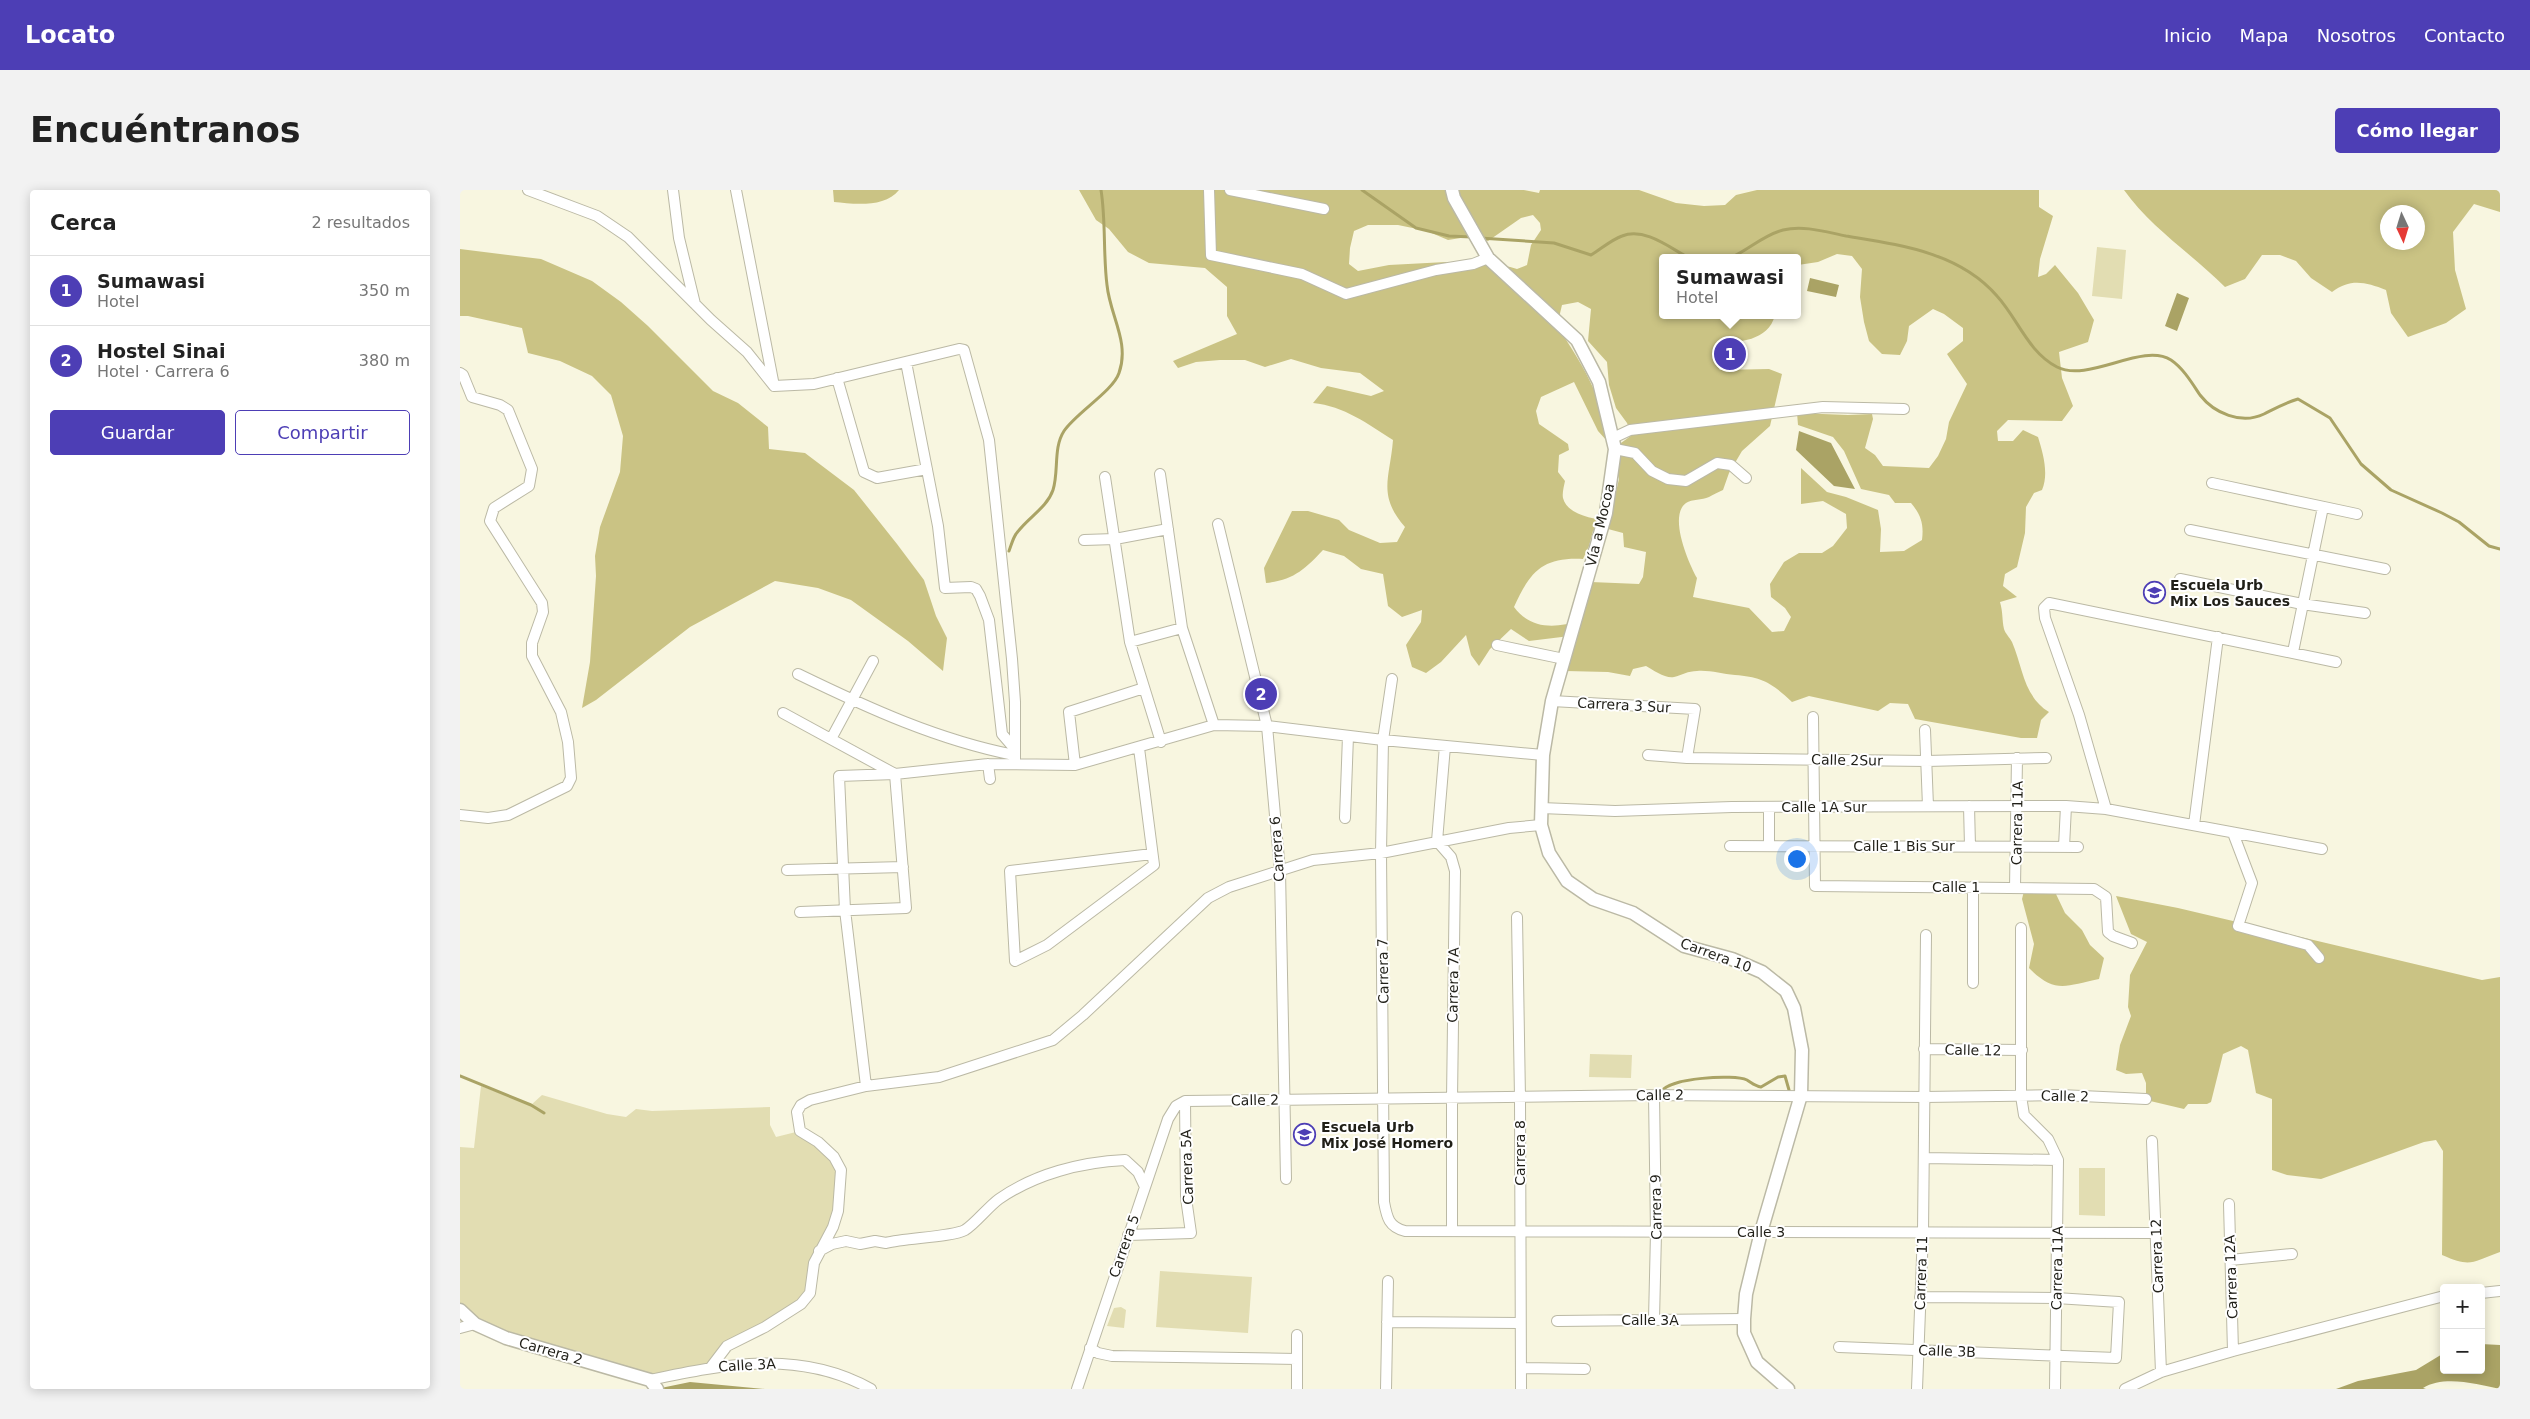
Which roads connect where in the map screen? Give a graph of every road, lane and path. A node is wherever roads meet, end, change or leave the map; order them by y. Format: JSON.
{"nodes":[{"id":1,"x":528,"y":190,"type":"edge"},
{"id":2,"x":673,"y":190,"type":"edge"},
{"id":3,"x":736,"y":190,"type":"edge"},
{"id":4,"x":1209,"y":190,"type":"edge"},
{"id":5,"x":1230,"y":190,"type":"edge"},
{"id":6,"x":1452,"y":190,"type":"edge"},
{"id":7,"x":1324,"y":209,"type":"dead end"},
{"id":8,"x":1488,"y":258,"type":"junction"},
{"id":9,"x":695,"y":304,"type":"junction"},
{"id":10,"x":906,"y":362,"type":"junction"},
{"id":11,"x":460,"y":373,"type":"edge"},
{"id":12,"x":837,"y":378,"type":"junction"},
{"id":13,"x":774,"y":386,"type":"junction"},
{"id":14,"x":1904,"y":409,"type":"dead end"},
{"id":15,"x":1614,"y":444,"type":"junction"},
{"id":16,"x":927,"y":469,"type":"junction"},
{"id":17,"x":1160,"y":474,"type":"dead end"},
{"id":18,"x":1105,"y":477,"type":"dead end"},
{"id":19,"x":1746,"y":478,"type":"dead end"},
{"id":20,"x":2212,"y":483,"type":"dead end"},
{"id":21,"x":2323,"y":507,"type":"junction"},
{"id":22,"x":2357,"y":514,"type":"dead end"},
{"id":23,"x":1218,"y":524,"type":"dead end"},
{"id":24,"x":1168,"y":529,"type":"junction"},
{"id":25,"x":2190,"y":530,"type":"dead end"},
{"id":26,"x":1115,"y":538,"type":"junction"},
{"id":27,"x":1084,"y":540,"type":"dead end"},
{"id":28,"x":2313,"y":554,"type":"junction"},
{"id":29,"x":2385,"y":569,"type":"dead end"},
{"id":30,"x":2180,"y":578,"type":"dead end"},
{"id":31,"x":2302,"y":604,"type":"junction"},
{"id":32,"x":2365,"y":614,"type":"dead end"},
{"id":33,"x":1182,"y":628,"type":"junction"},
{"id":34,"x":2218,"y":637,"type":"junction"},
{"id":35,"x":1130,"y":642,"type":"junction"},
{"id":36,"x":1497,"y":646,"type":"dead end"},
{"id":37,"x":2293,"y":652,"type":"junction"},
{"id":38,"x":1564,"y":659,"type":"junction"},
{"id":39,"x":873,"y":661,"type":"dead end"},
{"id":40,"x":2336,"y":662,"type":"dead end"},
{"id":41,"x":798,"y":674,"type":"dead end"},
{"id":42,"x":1392,"y":678,"type":"dead end"},
{"id":43,"x":1013,"y":679,"type":"junction"},
{"id":44,"x":996,"y":686,"type":"junction"},
{"id":45,"x":1144,"y":688,"type":"junction"},
{"id":46,"x":850,"y":700,"type":"junction"},
{"id":47,"x":1552,"y":701,"type":"junction"},
{"id":48,"x":783,"y":713,"type":"dead end"},
{"id":49,"x":1813,"y":717,"type":"dead end"},
{"id":50,"x":1214,"y":725,"type":"junction"},
{"id":51,"x":1266,"y":726,"type":"junction"},
{"id":52,"x":1925,"y":730,"type":"dead end"},
{"id":53,"x":1348,"y":736,"type":"junction"},
{"id":54,"x":831,"y":739,"type":"junction"},
{"id":55,"x":1383,"y":740,"type":"junction"},
{"id":56,"x":1161,"y":742,"type":"junction"},
{"id":57,"x":1445,"y":746,"type":"junction"},
{"id":58,"x":1139,"y":748,"type":"junction"},
{"id":59,"x":1543,"y":755,"type":"junction"},
{"id":60,"x":1648,"y":755,"type":"dead end"},
{"id":61,"x":1014,"y":756,"type":"junction"},
{"id":62,"x":1687,"y":758,"type":"junction"},
{"id":63,"x":2017,"y":758,"type":"junction"},
{"id":64,"x":2046,"y":758,"type":"dead end"},
{"id":65,"x":1813,"y":760,"type":"junction"},
{"id":66,"x":1927,"y":761,"type":"junction"},
{"id":67,"x":988,"y":764,"type":"junction"},
{"id":68,"x":1075,"y":765,"type":"junction"},
{"id":69,"x":895,"y":774,"type":"junction"},
{"id":70,"x":990,"y":780,"type":"dead end"},
{"id":71,"x":2018,"y":805,"type":"junction"},
{"id":72,"x":1813,"y":806,"type":"junction"},
{"id":73,"x":1928,"y":806,"type":"junction"},
{"id":74,"x":1969,"y":806,"type":"junction"},
{"id":75,"x":2066,"y":806,"type":"junction"},
{"id":76,"x":1769,"y":807,"type":"junction"},
{"id":77,"x":1541,"y":808,"type":"junction"},
{"id":78,"x":2106,"y":809,"type":"junction"},
{"id":79,"x":460,"y":815,"type":"edge"},
{"id":80,"x":1345,"y":818,"type":"dead end"},
{"id":81,"x":1541,"y":825,"type":"junction"},
{"id":82,"x":2194,"y":825,"type":"junction"},
{"id":83,"x":2233,"y":833,"type":"junction"},
{"id":84,"x":1437,"y":842,"type":"junction"},
{"id":85,"x":1769,"y":845,"type":"junction"},
{"id":86,"x":1815,"y":845,"type":"junction"},
{"id":87,"x":1730,"y":846,"type":"dead end"},
{"id":88,"x":1970,"y":846,"type":"junction"},
{"id":89,"x":2017,"y":846,"type":"junction"},
{"id":90,"x":2064,"y":846,"type":"junction"},
{"id":91,"x":2078,"y":847,"type":"dead end"},
{"id":92,"x":2322,"y":849,"type":"dead end"},
{"id":93,"x":1381,"y":853,"type":"junction"},
{"id":94,"x":1152,"y":854,"type":"junction"},
{"id":95,"x":903,"y":867,"type":"junction"},
{"id":96,"x":843,"y":868,"type":"junction"},
{"id":97,"x":787,"y":870,"type":"dead end"},
{"id":98,"x":1280,"y":871,"type":"junction"},
{"id":99,"x":1973,"y":887,"type":"junction"},
{"id":100,"x":2015,"y":888,"type":"junction"},
{"id":101,"x":845,"y":910,"type":"junction"},
{"id":102,"x":800,"y":912,"type":"dead end"},
{"id":103,"x":1517,"y":917,"type":"dead end"},
{"id":104,"x":2021,"y":928,"type":"dead end"},
{"id":105,"x":1926,"y":935,"type":"dead end"},
{"id":106,"x":2132,"y":943,"type":"dead end"},
{"id":107,"x":2319,"y":958,"type":"dead end"},
{"id":108,"x":1973,"y":982,"type":"dead end"},
{"id":109,"x":1924,"y":1049,"type":"junction"},
{"id":110,"x":2022,"y":1050,"type":"junction"},
{"id":111,"x":866,"y":1086,"type":"junction"},
{"id":112,"x":1654,"y":1095,"type":"junction"},
{"id":113,"x":1801,"y":1095,"type":"junction"},
{"id":114,"x":2021,"y":1096,"type":"junction"},
{"id":115,"x":1924,"y":1097,"type":"junction"},
{"id":116,"x":1520,"y":1098,"type":"junction"},
{"id":117,"x":1452,"y":1099,"type":"junction"},
{"id":118,"x":2146,"y":1099,"type":"dead end"},
{"id":119,"x":1286,"y":1100,"type":"junction"},
{"id":120,"x":1384,"y":1100,"type":"junction"},
{"id":121,"x":1180,"y":1104,"type":"junction"},
{"id":122,"x":2152,"y":1141,"type":"dead end"},
{"id":123,"x":1924,"y":1158,"type":"junction"},
{"id":124,"x":2058,"y":1160,"type":"junction"},
{"id":125,"x":1286,"y":1179,"type":"dead end"},
{"id":126,"x":1145,"y":1186,"type":"junction"},
{"id":127,"x":1384,"y":1202,"type":"joint"},
{"id":128,"x":2229,"y":1204,"type":"dead end"},
{"id":129,"x":1452,"y":1231,"type":"junction"},
{"id":130,"x":1520,"y":1232,"type":"junction"},
{"id":131,"x":1761,"y":1232,"type":"junction"},
{"id":132,"x":1923,"y":1232,"type":"junction"},
{"id":133,"x":2057,"y":1232,"type":"junction"},
{"id":134,"x":1656,"y":1233,"type":"junction"},
{"id":135,"x":2157,"y":1233,"type":"junction"},
{"id":136,"x":1128,"y":1235,"type":"junction"},
{"id":137,"x":819,"y":1252,"type":"junction"},
{"id":138,"x":2292,"y":1254,"type":"dead end"},
{"id":139,"x":2230,"y":1260,"type":"junction"},
{"id":140,"x":1388,"y":1281,"type":"dead end"},
{"id":141,"x":2500,"y":1291,"type":"edge"},
{"id":142,"x":2485,"y":1292,"type":"edge"},
{"id":143,"x":1920,"y":1297,"type":"junction"},
{"id":144,"x":2440,"y":1297,"type":"edge"},
{"id":145,"x":2056,"y":1298,"type":"junction"},
{"id":146,"x":460,"y":1310,"type":"edge"},
{"id":147,"x":1744,"y":1319,"type":"junction"},
{"id":148,"x":1654,"y":1320,"type":"junction"},
{"id":149,"x":1557,"y":1321,"type":"dead end"},
{"id":150,"x":1387,"y":1322,"type":"junction"},
{"id":151,"x":1520,"y":1323,"type":"junction"},
{"id":152,"x":475,"y":1324,"type":"junction"},
{"id":153,"x":460,"y":1328,"type":"edge"},
{"id":154,"x":1297,"y":1335,"type":"dead end"},
{"id":155,"x":1839,"y":1347,"type":"dead end"},
{"id":156,"x":1090,"y":1348,"type":"junction"},
{"id":157,"x":1919,"y":1350,"type":"junction"},
{"id":158,"x":2233,"y":1351,"type":"junction"},
{"id":159,"x":2056,"y":1354,"type":"junction"},
{"id":160,"x":1297,"y":1359,"type":"junction"},
{"id":161,"x":711,"y":1367,"type":"junction"},
{"id":162,"x":1521,"y":1368,"type":"junction"},
{"id":163,"x":1585,"y":1369,"type":"dead end"},
{"id":164,"x":2161,"y":1372,"type":"junction"},
{"id":165,"x":653,"y":1384,"type":"edge"},
{"id":166,"x":872,"y":1389,"type":"edge"},
{"id":167,"x":1077,"y":1389,"type":"edge"},
{"id":168,"x":1297,"y":1389,"type":"edge"},
{"id":169,"x":1386,"y":1389,"type":"edge"},
{"id":170,"x":1522,"y":1389,"type":"edge"},
{"id":171,"x":1788,"y":1389,"type":"edge"},
{"id":172,"x":1917,"y":1389,"type":"edge"},
{"id":173,"x":2055,"y":1389,"type":"edge"},
{"id":174,"x":2125,"y":1389,"type":"edge"}],
"edges":[{"from":1,"to":9,"type":"street"},
{"from":2,"to":9,"type":"street"},
{"from":3,"to":13,"type":"street"},
{"from":4,"to":8,"type":"street"},
{"from":5,"to":7,"type":"street"},
{"from":6,"to":8,"type":"main road","name":"Vía a Mocoa"},
{"from":8,"to":15,"type":"main road","name":"Vía a Mocoa"},
{"from":9,"to":13,"type":"street"},
{"from":10,"to":12,"type":"street"},
{"from":10,"to":16,"type":"street"},
{"from":10,"to":43,"type":"street"},
{"from":11,"to":79,"type":"street"},
{"from":12,"to":13,"type":"street"},
{"from":12,"to":16,"type":"street"},
{"from":14,"to":15,"type":"street"},
{"from":15,"to":19,"type":"street"},
{"from":15,"to":38,"type":"main road","name":"Vía a Mocoa"},
{"from":16,"to":44,"type":"street"},
{"from":17,"to":24,"type":"street"},
{"from":18,"to":26,"type":"street"},
{"from":20,"to":21,"type":"street"},
{"from":21,"to":22,"type":"street"},
{"from":21,"to":28,"type":"street"},
{"from":23,"to":51,"type":"street","name":"Carrera 6"},
{"from":24,"to":26,"type":"street"},
{"from":24,"to":33,"type":"street"},
{"from":25,"to":28,"type":"street"},
{"from":26,"to":27,"type":"street"},
{"from":26,"to":35,"type":"street"},
{"from":28,"to":29,"type":"street"},
{"from":28,"to":31,"type":"street"},
{"from":30,"to":31,"type":"street"},
{"from":31,"to":32,"type":"street"},
{"from":31,"to":37,"type":"street"},
{"from":33,"to":35,"type":"street"},
{"from":33,"to":50,"type":"street"},
{"from":34,"to":37,"type":"street"},
{"from":34,"to":78,"type":"street"},
{"from":34,"to":82,"type":"street"},
{"from":35,"to":45,"type":"street"},
{"from":36,"to":38,"type":"street"},
{"from":37,"to":40,"type":"street"},
{"from":38,"to":47,"type":"main road","name":"Vía a Mocoa"},
{"from":39,"to":46,"type":"street"},
{"from":41,"to":46,"type":"street"},
{"from":42,"to":55,"type":"street","name":"Carrera 7"},
{"from":43,"to":44,"type":"street"},
{"from":43,"to":61,"type":"street"},
{"from":44,"to":61,"type":"street"},
{"from":45,"to":56,"type":"street"},
{"from":45,"to":68,"type":"street"},
{"from":46,"to":54,"type":"street"},
{"from":46,"to":61,"type":"street"},
{"from":47,"to":59,"type":"main road","name":"Carrera 10"},
{"from":47,"to":62,"type":"street","name":"Carrera 3 Sur"},
{"from":48,"to":54,"type":"street"},
{"from":49,"to":65,"type":"street"},
{"from":50,"to":51,"type":"street"},
{"from":50,"to":56,"type":"street"},
{"from":51,"to":53,"type":"street"},
{"from":51,"to":98,"type":"street","name":"Carrera 6"},
{"from":52,"to":66,"type":"street"},
{"from":53,"to":55,"type":"street"},
{"from":53,"to":80,"type":"street"},
{"from":54,"to":69,"type":"street"},
{"from":55,"to":57,"type":"street"},
{"from":55,"to":93,"type":"street","name":"Carrera 7"},
{"from":56,"to":58,"type":"street"},
{"from":57,"to":59,"type":"street"},
{"from":57,"to":84,"type":"street"},
{"from":58,"to":68,"type":"street"},
{"from":58,"to":94,"type":"street"},
{"from":59,"to":77,"type":"main road","name":"Carrera 10"},
{"from":60,"to":62,"type":"street","name":"Calle 2Sur"},
{"from":61,"to":67,"type":"street"},
{"from":61,"to":68,"type":"street"},
{"from":62,"to":65,"type":"street","name":"Calle 2Sur"},
{"from":63,"to":64,"type":"street","name":"Calle 2Sur"},
{"from":63,"to":66,"type":"street","name":"Calle 2Sur"},
{"from":63,"to":71,"type":"street","name":"Carrera 11A"},
{"from":65,"to":66,"type":"street","name":"Calle 2Sur"},
{"from":65,"to":72,"type":"street"},
{"from":66,"to":73,"type":"street"},
{"from":67,"to":69,"type":"street"},
{"from":67,"to":70,"type":"street"},
{"from":69,"to":95,"type":"street"},
{"from":69,"to":96,"type":"street"},
{"from":71,"to":74,"type":"street","name":"Calle 1A Sur"},
{"from":71,"to":75,"type":"street","name":"Calle 1A Sur"},
{"from":71,"to":89,"type":"street","name":"Carrera 11A"},
{"from":72,"to":73,"type":"street","name":"Calle 1A Sur"},
{"from":72,"to":76,"type":"street","name":"Calle 1A Sur"},
{"from":72,"to":86,"type":"street"},
{"from":73,"to":74,"type":"street","name":"Calle 1A Sur"},
{"from":74,"to":88,"type":"street"},
{"from":75,"to":78,"type":"street","name":"Calle 1A Sur"},
{"from":75,"to":90,"type":"street"},
{"from":76,"to":77,"type":"street","name":"Calle 1A Sur"},
{"from":76,"to":85,"type":"street"},
{"from":77,"to":81,"type":"main road","name":"Carrera 10"},
{"from":78,"to":82,"type":"street","name":"Calle 1A Sur"},
{"from":81,"to":84,"type":"street"},
{"from":81,"to":113,"type":"main road","name":"Carrera 10"},
{"from":82,"to":83,"type":"street","name":"Calle 1A Sur"},
{"from":83,"to":92,"type":"street","name":"Calle 1A Sur"},
{"from":83,"to":107,"type":"street"},
{"from":84,"to":93,"type":"street"},
{"from":84,"to":117,"type":"street","name":"Carrera 7A"},
{"from":85,"to":86,"type":"street","name":"Calle 1 Bis Sur"},
{"from":85,"to":87,"type":"street","name":"Calle 1 Bis Sur"},
{"from":86,"to":88,"type":"street","name":"Calle 1 Bis Sur"},
{"from":86,"to":99,"type":"street","name":"Calle 1"},
{"from":88,"to":89,"type":"street","name":"Calle 1 Bis Sur"},
{"from":89,"to":90,"type":"street","name":"Calle 1 Bis Sur"},
{"from":89,"to":100,"type":"street","name":"Carrera 11A"},
{"from":90,"to":91,"type":"street","name":"Calle 1 Bis Sur"},
{"from":93,"to":98,"type":"street"},
{"from":93,"to":120,"type":"street","name":"Carrera 7"},
{"from":94,"to":94,"type":"street"},
{"from":95,"to":96,"type":"street"},
{"from":95,"to":101,"type":"street"},
{"from":96,"to":97,"type":"street"},
{"from":96,"to":101,"type":"street"},
{"from":98,"to":111,"type":"street"},
{"from":98,"to":119,"type":"street","name":"Carrera 6"},
{"from":99,"to":100,"type":"street","name":"Calle 1"},
{"from":99,"to":108,"type":"street"},
{"from":100,"to":106,"type":"street","name":"Calle 1"},
{"from":101,"to":102,"type":"street"},
{"from":101,"to":111,"type":"street"},
{"from":103,"to":116,"type":"street","name":"Carrera 8"},
{"from":104,"to":110,"type":"street"},
{"from":105,"to":109,"type":"street","name":"Carrera 11"},
{"from":109,"to":110,"type":"street","name":"Calle 12"},
{"from":109,"to":115,"type":"street","name":"Carrera 11"},
{"from":110,"to":114,"type":"street"},
{"from":111,"to":137,"type":"street"},
{"from":112,"to":113,"type":"street","name":"Calle 2"},
{"from":112,"to":116,"type":"street","name":"Calle 2"},
{"from":112,"to":134,"type":"street","name":"Carrera 9"},
{"from":113,"to":115,"type":"street","name":"Calle 2"},
{"from":113,"to":131,"type":"main road","name":"Carrera 10"},
{"from":114,"to":115,"type":"street","name":"Calle 2"},
{"from":114,"to":118,"type":"street","name":"Calle 2"},
{"from":114,"to":124,"type":"street","name":"Carrera 11A"},
{"from":115,"to":123,"type":"street","name":"Carrera 11"},
{"from":116,"to":117,"type":"street","name":"Calle 2"},
{"from":116,"to":130,"type":"street","name":"Carrera 8"},
{"from":117,"to":120,"type":"street","name":"Calle 2"},
{"from":117,"to":129,"type":"street","name":"Carrera 7A"},
{"from":119,"to":120,"type":"street","name":"Calle 2"},
{"from":119,"to":121,"type":"street","name":"Calle 2"},
{"from":119,"to":125,"type":"street","name":"Carrera 6"},
{"from":120,"to":127,"type":"street","name":"Carrera 7"},
{"from":121,"to":126,"type":"street","name":"Carrera 5"},
{"from":121,"to":136,"type":"street","name":"Carrera 5A"},
{"from":122,"to":135,"type":"street","name":"Carrera 12"},
{"from":123,"to":124,"type":"street"},
{"from":123,"to":132,"type":"street","name":"Carrera 11"},
{"from":124,"to":133,"type":"street","name":"Carrera 11A"},
{"from":126,"to":136,"type":"street","name":"Carrera 5"},
{"from":126,"to":137,"type":"street"},
{"from":127,"to":129,"type":"street","name":"Calle 3"},
{"from":128,"to":139,"type":"street","name":"Carrera 12A"},
{"from":129,"to":130,"type":"street","name":"Calle 3"},
{"from":130,"to":134,"type":"street","name":"Calle 3"},
{"from":130,"to":151,"type":"street","name":"Carrera 8"},
{"from":131,"to":132,"type":"street","name":"Calle 3"},
{"from":131,"to":134,"type":"street","name":"Calle 3"},
{"from":131,"to":147,"type":"main road","name":"Carrera 10"},
{"from":132,"to":133,"type":"street","name":"Calle 3"},
{"from":132,"to":143,"type":"street","name":"Carrera 11"},
{"from":133,"to":135,"type":"street","name":"Calle 3"},
{"from":133,"to":145,"type":"street","name":"Carrera 11A"},
{"from":134,"to":148,"type":"street","name":"Carrera 9"},
{"from":135,"to":164,"type":"street","name":"Carrera 12"},
{"from":136,"to":156,"type":"street","name":"Carrera 5"},
{"from":137,"to":161,"type":"street"},
{"from":138,"to":139,"type":"street"},
{"from":139,"to":158,"type":"street","name":"Carrera 12A"},
{"from":140,"to":150,"type":"street"},
{"from":141,"to":142,"type":"street"},
{"from":143,"to":145,"type":"street"},
{"from":143,"to":157,"type":"street","name":"Carrera 11"},
{"from":144,"to":158,"type":"street"},
{"from":145,"to":159,"type":"street","name":"Carrera 11A"},
{"from":145,"to":159,"type":"street","name":"Calle 3B"},
{"from":146,"to":152,"type":"main road","name":"Carrera 2"},
{"from":147,"to":148,"type":"street","name":"Calle 3A"},
{"from":147,"to":171,"type":"main road","name":"Carrera 10"},
{"from":148,"to":149,"type":"street","name":"Calle 3A"},
{"from":150,"to":151,"type":"street"},
{"from":150,"to":169,"type":"street"},
{"from":151,"to":162,"type":"street","name":"Carrera 8"},
{"from":152,"to":153,"type":"street"},
{"from":152,"to":165,"type":"main road","name":"Carrera 2"},
{"from":154,"to":160,"type":"street"},
{"from":155,"to":157,"type":"street","name":"Calle 3B"},
{"from":156,"to":160,"type":"street"},
{"from":156,"to":167,"type":"street","name":"Carrera 5"},
{"from":157,"to":159,"type":"street","name":"Calle 3B"},
{"from":157,"to":172,"type":"street","name":"Carrera 11"},
{"from":158,"to":164,"type":"street"},
{"from":159,"to":173,"type":"street","name":"Carrera 11A"},
{"from":160,"to":168,"type":"street"},
{"from":161,"to":165,"type":"street","name":"Calle 3A"},
{"from":161,"to":166,"type":"street","name":"Calle 3A"},
{"from":162,"to":163,"type":"street"},
{"from":162,"to":170,"type":"street","name":"Carrera 8"},
{"from":164,"to":174,"type":"street"}]}
